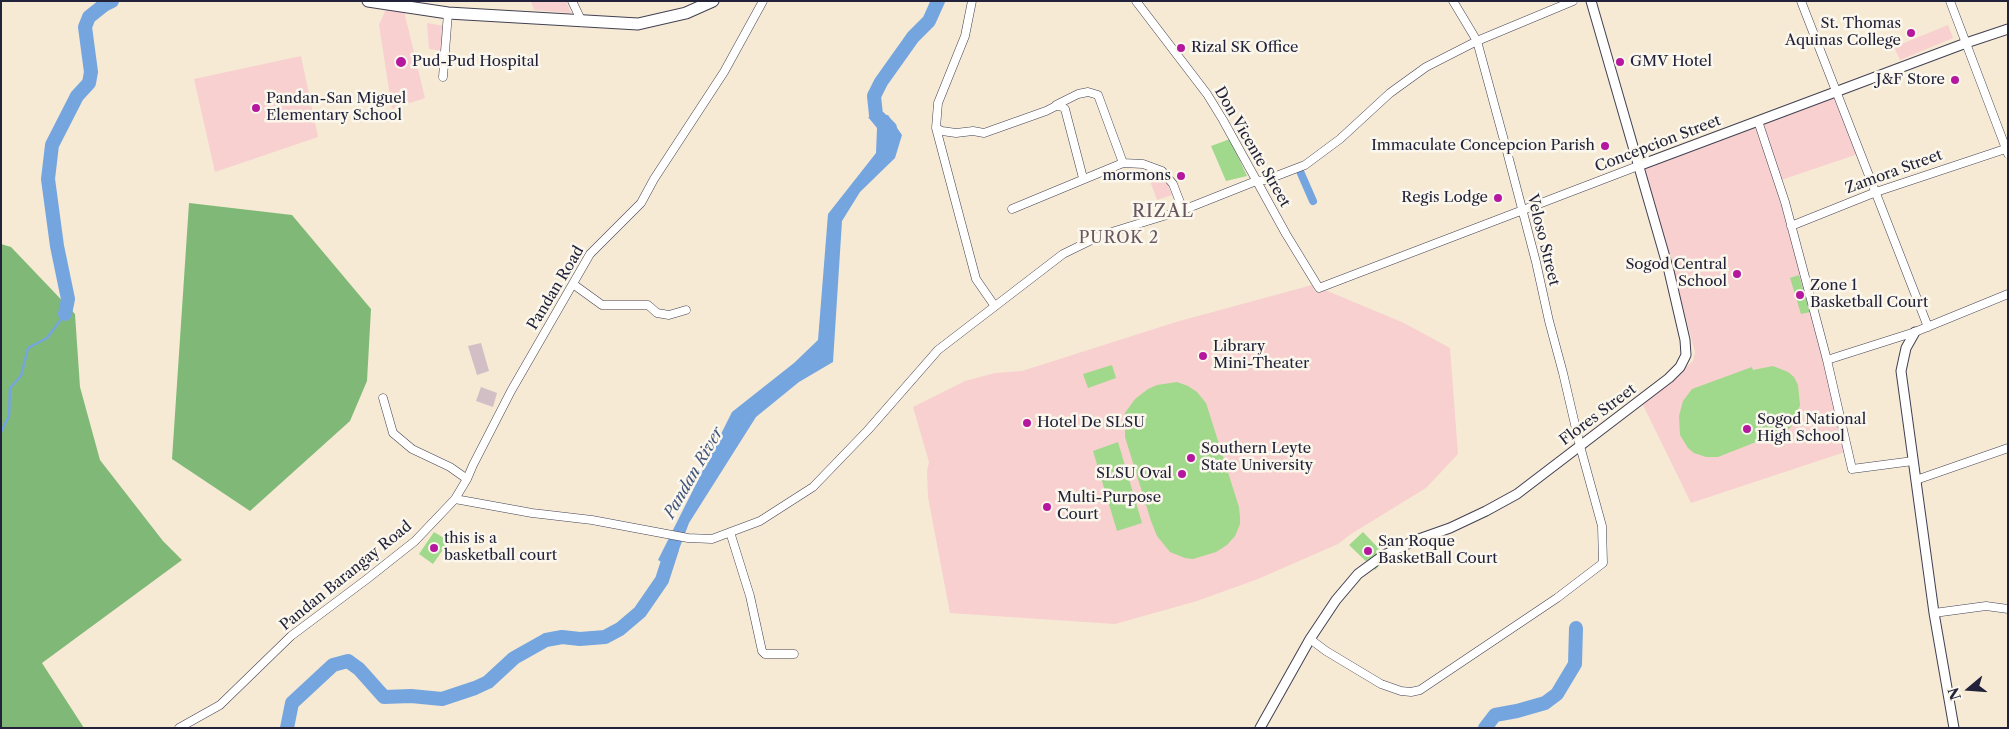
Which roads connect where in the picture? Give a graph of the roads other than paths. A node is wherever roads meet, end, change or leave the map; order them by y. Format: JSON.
{"nodes":[{"id":1,"x":368,"y":1,"type":"edge"},
{"id":2,"x":572,"y":1,"type":"edge"},
{"id":3,"x":763,"y":1,"type":"edge"},
{"id":4,"x":972,"y":1,"type":"edge"},
{"id":5,"x":1136,"y":1,"type":"edge"},
{"id":6,"x":1453,"y":1,"type":"edge"},
{"id":7,"x":1573,"y":1,"type":"edge"},
{"id":8,"x":1591,"y":1,"type":"edge"},
{"id":9,"x":1801,"y":1,"type":"edge"},
{"id":10,"x":1950,"y":1,"type":"edge"},
{"id":11,"x":710,"y":2,"type":"edge"},
{"id":12,"x":383,"y":3,"type":"edge"},
{"id":13,"x":448,"y":13,"type":"junction"},
{"id":14,"x":582,"y":22,"type":"junction"},
{"id":15,"x":2008,"y":30,"type":"edge"},
{"id":16,"x":1476,"y":41,"type":"junction"},
{"id":17,"x":1966,"y":43,"type":"junction"},
{"id":18,"x":443,"y":78,"type":"dead end"},
{"id":19,"x":1836,"y":92,"type":"junction"},
{"id":20,"x":1056,"y":106,"type":"junction"},
{"id":21,"x":1758,"y":121,"type":"junction"},
{"id":22,"x":936,"y":128,"type":"junction"},
{"id":23,"x":2007,"y":150,"type":"edge"},
{"id":24,"x":1123,"y":163,"type":"junction"},
{"id":25,"x":1638,"y":166,"type":"junction"},
{"id":26,"x":1083,"y":178,"type":"junction"},
{"id":27,"x":1256,"y":181,"type":"junction"},
{"id":28,"x":1876,"y":192,"type":"junction"},
{"id":29,"x":1012,"y":210,"type":"dead end"},
{"id":30,"x":1183,"y":210,"type":"junction"},
{"id":31,"x":1522,"y":212,"type":"junction"},
{"id":32,"x":1791,"y":226,"type":"junction"},
{"id":33,"x":573,"y":284,"type":"junction"},
{"id":34,"x":1319,"y":288,"type":"joint"},
{"id":35,"x":2008,"y":294,"type":"edge"},
{"id":36,"x":994,"y":305,"type":"junction"},
{"id":37,"x":686,"y":310,"type":"dead end"},
{"id":38,"x":1928,"y":327,"type":"junction"},
{"id":39,"x":1915,"y":332,"type":"junction"},
{"id":40,"x":1827,"y":360,"type":"junction"},
{"id":41,"x":383,"y":398,"type":"dead end"},
{"id":42,"x":1580,"y":446,"type":"junction"},
{"id":43,"x":2008,"y":448,"type":"edge"},
{"id":44,"x":1913,"y":462,"type":"junction"},
{"id":45,"x":467,"y":479,"type":"junction"},
{"id":46,"x":1916,"y":480,"type":"junction"},
{"id":47,"x":455,"y":499,"type":"junction"},
{"id":48,"x":730,"y":532,"type":"junction"},
{"id":49,"x":2008,"y":609,"type":"edge"},
{"id":50,"x":1934,"y":613,"type":"junction"},
{"id":51,"x":1310,"y":639,"type":"junction"},
{"id":52,"x":794,"y":654,"type":"dead end"},
{"id":53,"x":179,"y":728,"type":"edge"},
{"id":54,"x":1260,"y":728,"type":"edge"},
{"id":55,"x":1954,"y":728,"type":"edge"}],
"edges":[{"from":1,"to":12,"type":"main road"},
{"from":2,"to":14,"type":"street"},
{"from":3,"to":33,"type":"street","name":"Pandan Road"},
{"from":4,"to":22,"type":"street"},
{"from":5,"to":27,"type":"street","name":"Don Vicente Street"},
{"from":6,"to":16,"type":"street","name":"Veloso Street"},
{"from":7,"to":16,"type":"street"},
{"from":8,"to":25,"type":"street","name":"Flores Street"},
{"from":9,"to":19,"type":"street"},
{"from":10,"to":17,"type":"street"},
{"from":11,"to":14,"type":"main road"},
{"from":12,"to":13,"type":"main road"},
{"from":13,"to":14,"type":"main road"},
{"from":13,"to":18,"type":"street"},
{"from":15,"to":17,"type":"street","name":"Concepcion Street"},
{"from":16,"to":27,"type":"street"},
{"from":16,"to":31,"type":"street","name":"Veloso Street"},
{"from":17,"to":19,"type":"street","name":"Concepcion Street"},
{"from":17,"to":23,"type":"street"},
{"from":19,"to":21,"type":"street","name":"Concepcion Street"},
{"from":19,"to":28,"type":"street"},
{"from":20,"to":22,"type":"street"},
{"from":20,"to":24,"type":"street"},
{"from":20,"to":26,"type":"street"},
{"from":21,"to":25,"type":"street","name":"Concepcion Street"},
{"from":21,"to":32,"type":"street"},
{"from":22,"to":36,"type":"street"},
{"from":23,"to":28,"type":"street","name":"Zamora Street"},
{"from":24,"to":26,"type":"street"},
{"from":24,"to":30,"type":"street"},
{"from":25,"to":31,"type":"street","name":"Concepcion Street"},
{"from":25,"to":42,"type":"street","name":"Flores Street"},
{"from":26,"to":29,"type":"street"},
{"from":27,"to":30,"type":"street"},
{"from":27,"to":34,"type":"street","name":"Don Vicente Street"},
{"from":28,"to":32,"type":"street","name":"Zamora Street"},
{"from":28,"to":38,"type":"street"},
{"from":30,"to":36,"type":"street"},
{"from":31,"to":34,"type":"street","name":"Concepcion Street"},
{"from":31,"to":42,"type":"street","name":"Veloso Street"},
{"from":32,"to":40,"type":"street"},
{"from":33,"to":37,"type":"street"},
{"from":33,"to":45,"type":"street","name":"Pandan Road"},
{"from":35,"to":38,"type":"street"},
{"from":36,"to":48,"type":"street"},
{"from":38,"to":39,"type":"street"},
{"from":39,"to":40,"type":"street"},
{"from":39,"to":44,"type":"street"},
{"from":40,"to":44,"type":"street"},
{"from":41,"to":45,"type":"street"},
{"from":42,"to":51,"type":"street","name":"Flores Street"},
{"from":42,"to":51,"type":"street","name":"Veloso Street"},
{"from":43,"to":46,"type":"street"},
{"from":44,"to":46,"type":"street"},
{"from":45,"to":47,"type":"street","name":"Pandan Road"},
{"from":46,"to":50,"type":"street"},
{"from":47,"to":48,"type":"street"},
{"from":47,"to":53,"type":"street","name":"Pandan Barangay Road"},
{"from":48,"to":52,"type":"street"},
{"from":49,"to":50,"type":"street"},
{"from":50,"to":55,"type":"street"},
{"from":51,"to":54,"type":"street","name":"Flores Street"}]}
